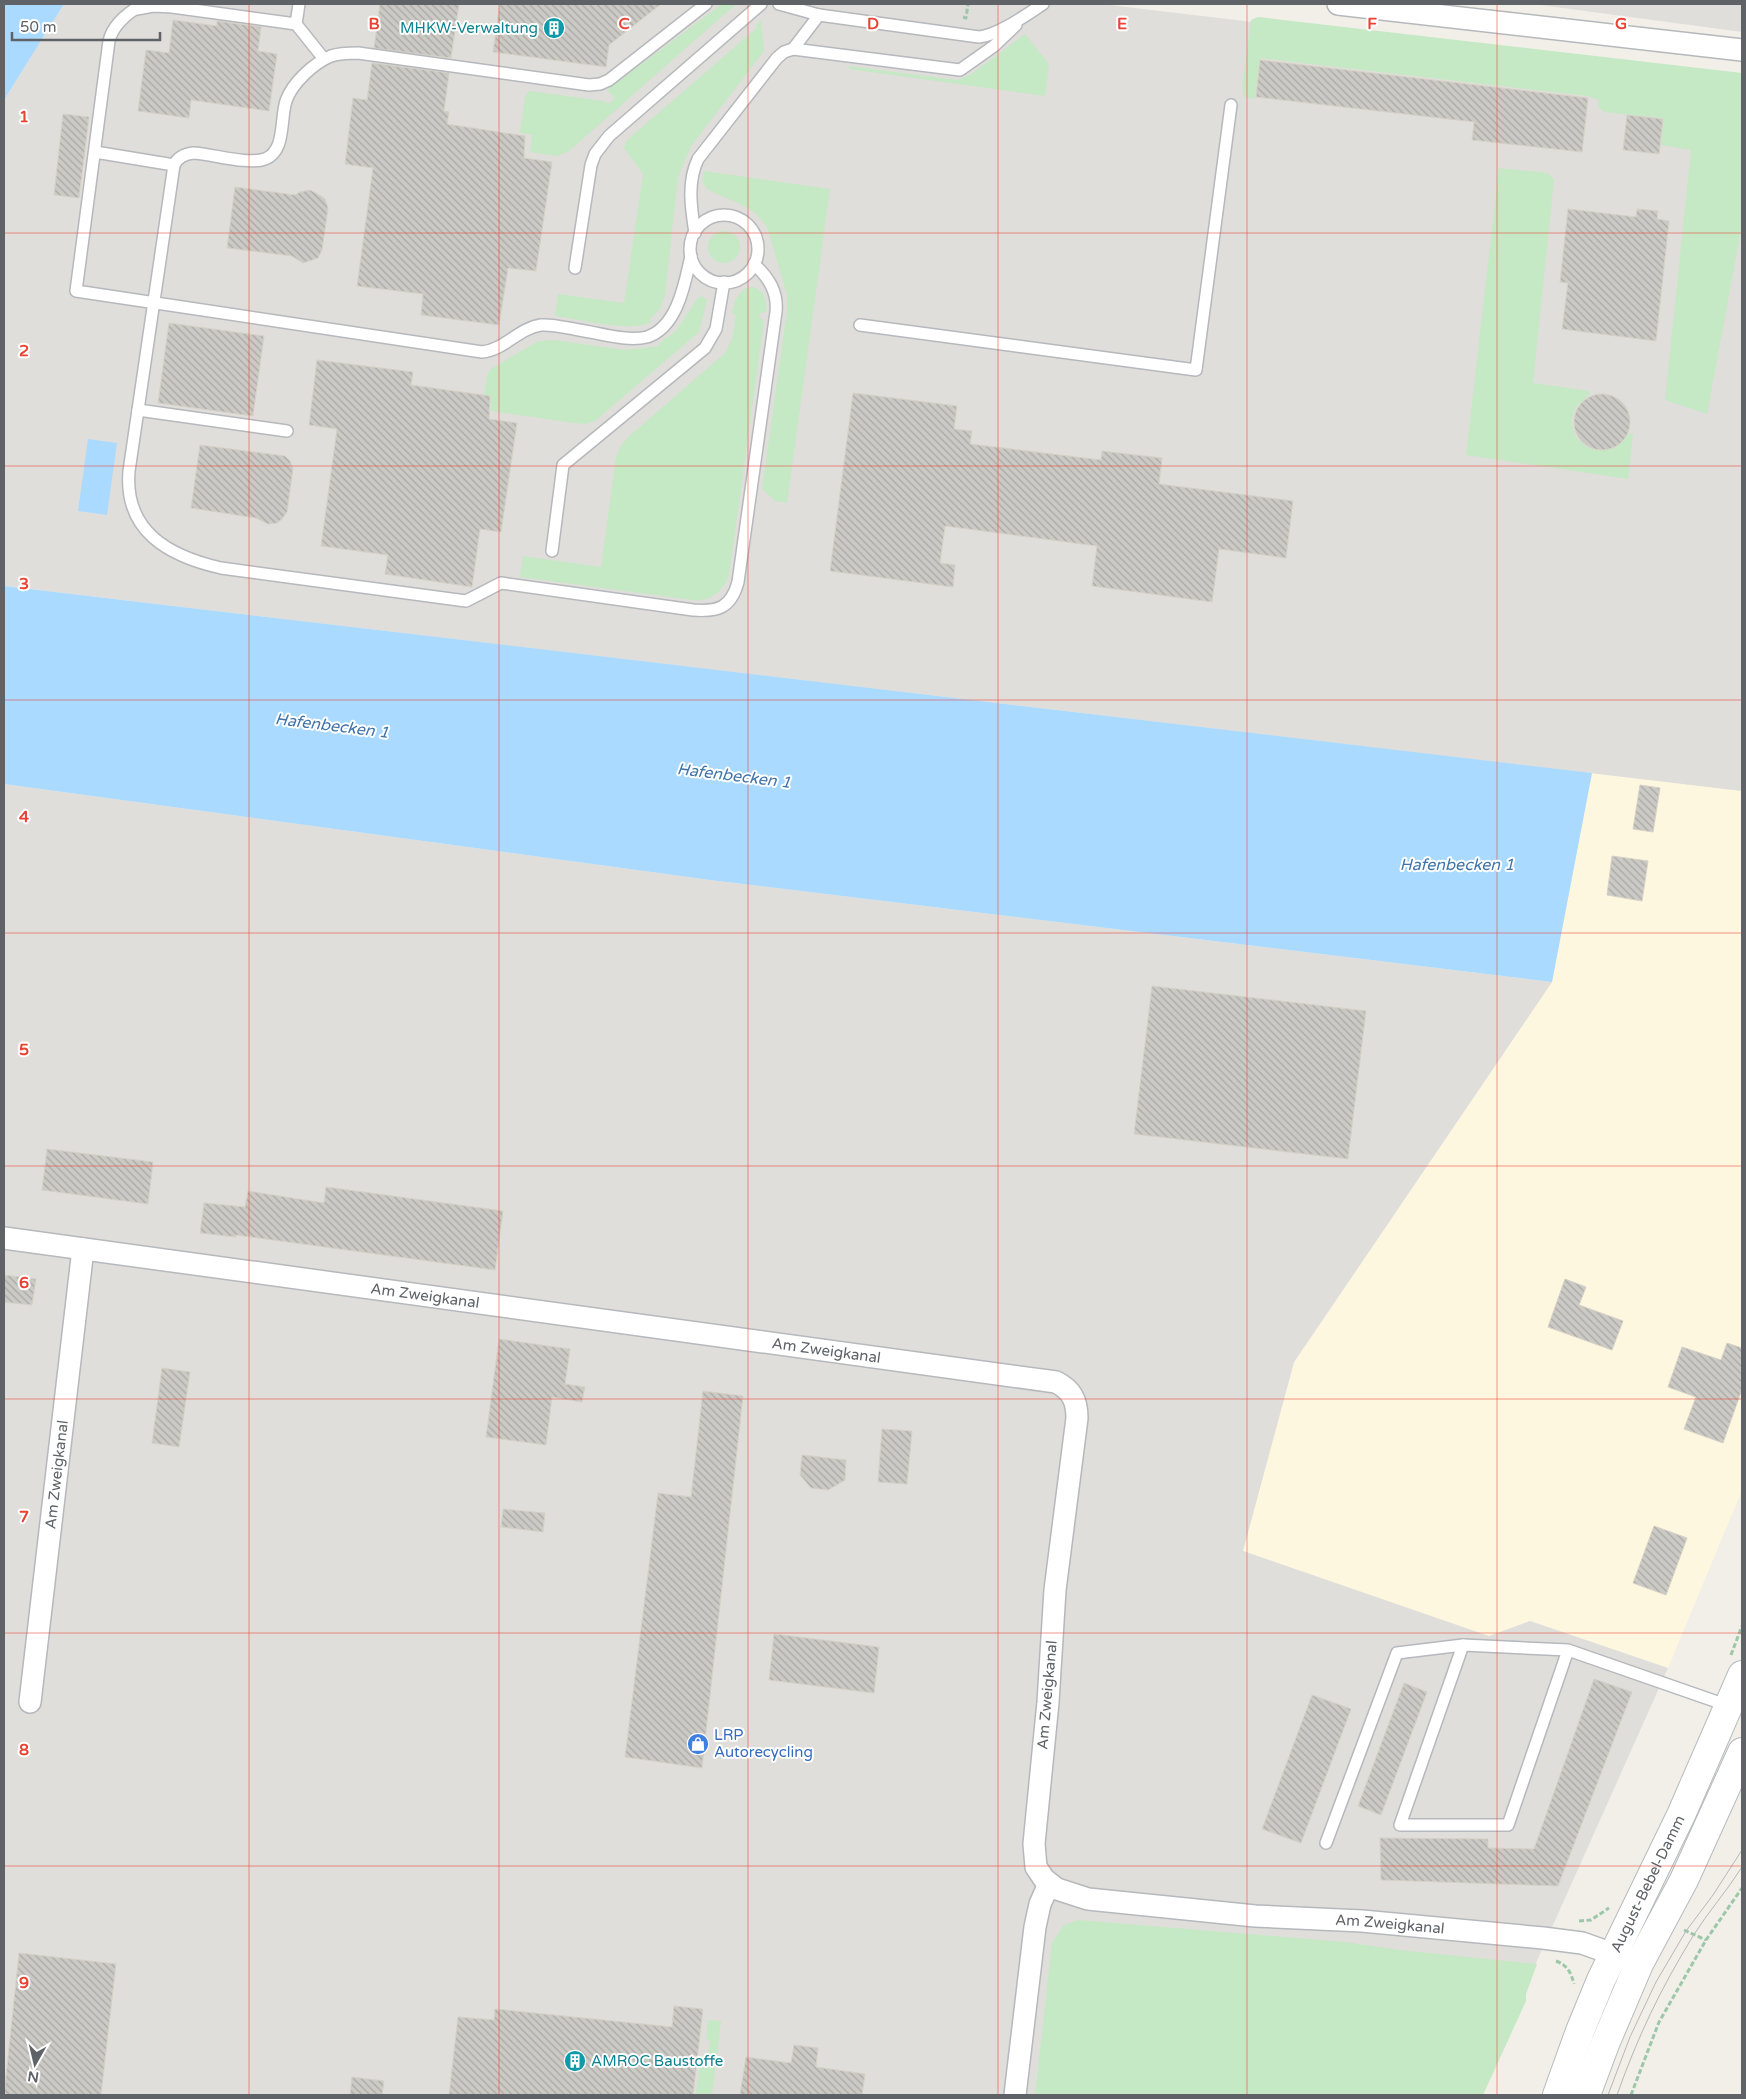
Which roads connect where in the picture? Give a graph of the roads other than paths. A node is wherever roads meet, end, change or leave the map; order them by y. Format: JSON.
{"nodes":[{"id":1,"x":143,"y":4,"type":"edge"},
{"id":2,"x":299,"y":4,"type":"edge"},
{"id":3,"x":706,"y":4,"type":"edge"},
{"id":4,"x":761,"y":4,"type":"edge"},
{"id":5,"x":779,"y":4,"type":"edge"},
{"id":6,"x":1042,"y":4,"type":"edge"},
{"id":7,"x":1338,"y":4,"type":"edge"},
{"id":8,"x":133,"y":10,"type":"junction"},
{"id":9,"x":819,"y":15,"type":"junction"},
{"id":10,"x":1025,"y":16,"type":"junction"},
{"id":11,"x":296,"y":24,"type":"junction"},
{"id":12,"x":793,"y":49,"type":"junction"},
{"id":13,"x":1742,"y":50,"type":"edge"},
{"id":14,"x":324,"y":59,"type":"junction"},
{"id":15,"x":1231,"y":105,"type":"dead end"},
{"id":16,"x":95,"y":152,"type":"junction"},
{"id":17,"x":174,"y":165,"type":"junction"},
{"id":18,"x":695,"y":232,"type":"junction"},
{"id":19,"x":691,"y":256,"type":"junction"},
{"id":20,"x":754,"y":264,"type":"junction"},
{"id":21,"x":575,"y":268,"type":"dead end"},
{"id":22,"x":724,"y":282,"type":"junction"},
{"id":23,"x":153,"y":303,"type":"junction"},
{"id":24,"x":860,"y":325,"type":"dead end"},
{"id":25,"x":138,"y":410,"type":"junction"},
{"id":26,"x":287,"y":431,"type":"dead end"},
{"id":27,"x":552,"y":551,"type":"dead end"},
{"id":28,"x":4,"y":1238,"type":"edge"},
{"id":29,"x":83,"y":1249,"type":"junction"},
{"id":30,"x":1463,"y":1645,"type":"junction"},
{"id":31,"x":1568,"y":1650,"type":"junction"},
{"id":32,"x":1742,"y":1675,"type":"edge"},
{"id":33,"x":30,"y":1702,"type":"dead end"},
{"id":34,"x":1729,"y":1706,"type":"junction"},
{"id":35,"x":1742,"y":1752,"type":"edge"},
{"id":36,"x":1326,"y":1843,"type":"dead end"},
{"id":37,"x":1049,"y":1884,"type":"junction"},
{"id":38,"x":1613,"y":1954,"type":"junction"},
{"id":39,"x":1639,"y":1964,"type":"junction"},
{"id":40,"x":1015,"y":2095,"type":"edge"},
{"id":41,"x":1558,"y":2095,"type":"edge"},
{"id":42,"x":1586,"y":2095,"type":"edge"}],
"edges":[{"from":1,"to":8,"type":"lane"},
{"from":2,"to":11,"type":"lane"},
{"from":3,"to":14,"type":"lane"},
{"from":4,"to":21,"type":"lane"},
{"from":5,"to":9,"type":"lane"},
{"from":6,"to":10,"type":"lane"},
{"from":7,"to":13,"type":"street"},
{"from":8,"to":11,"type":"lane"},
{"from":8,"to":16,"type":"lane"},
{"from":9,"to":10,"type":"lane"},
{"from":9,"to":12,"type":"lane"},
{"from":10,"to":12,"type":"lane"},
{"from":11,"to":14,"type":"lane"},
{"from":12,"to":18,"type":"lane"},
{"from":14,"to":17,"type":"lane"},
{"from":15,"to":24,"type":"lane"},
{"from":16,"to":17,"type":"lane"},
{"from":16,"to":23,"type":"lane"},
{"from":17,"to":23,"type":"lane"},
{"from":18,"to":19,"type":"lane"},
{"from":18,"to":20,"type":"lane"},
{"from":19,"to":22,"type":"lane"},
{"from":19,"to":23,"type":"lane"},
{"from":20,"to":22,"type":"lane"},
{"from":20,"to":25,"type":"lane"},
{"from":22,"to":27,"type":"lane"},
{"from":23,"to":25,"type":"lane"},
{"from":25,"to":26,"type":"lane"},
{"from":28,"to":29,"type":"street","name":"Am Zweigkanal"},
{"from":29,"to":33,"type":"street","name":"Am Zweigkanal"},
{"from":29,"to":37,"type":"street","name":"Am Zweigkanal"},
{"from":30,"to":31,"type":"lane"},
{"from":30,"to":31,"type":"lane"},
{"from":30,"to":36,"type":"lane"},
{"from":31,"to":34,"type":"lane"},
{"from":32,"to":34,"type":"main road","name":"August-Bebel-Damm"},
{"from":34,"to":38,"type":"main road","name":"August-Bebel-Damm"},
{"from":35,"to":39,"type":"main road","name":"August-Bebel-Damm"},
{"from":37,"to":38,"type":"street","name":"Am Zweigkanal"},
{"from":37,"to":40,"type":"street"},
{"from":38,"to":39,"type":"street","name":"Am Zweigkanal"},
{"from":38,"to":41,"type":"main road","name":"August-Bebel-Damm"},
{"from":39,"to":42,"type":"main road","name":"August-Bebel-Damm"}]}
